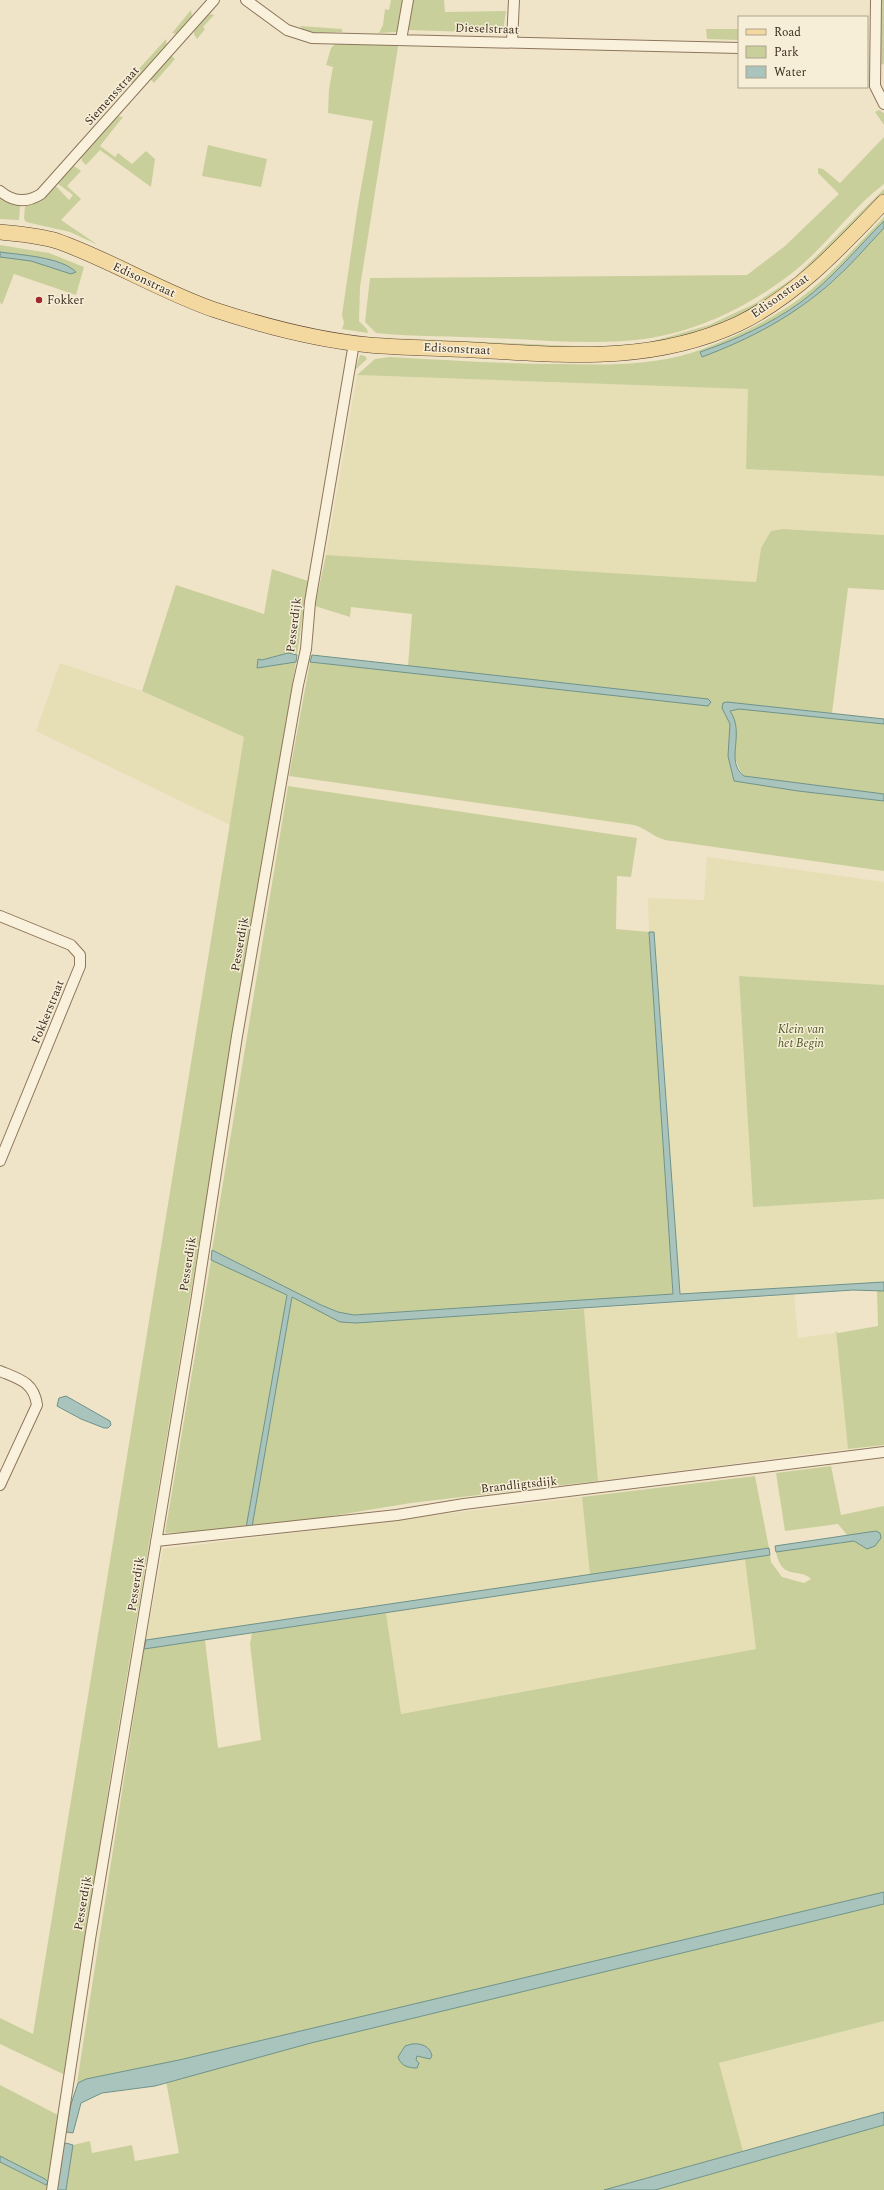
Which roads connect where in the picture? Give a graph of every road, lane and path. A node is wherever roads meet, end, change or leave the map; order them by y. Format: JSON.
{"nodes":[{"id":1,"x":214,"y":0,"type":"edge"},
{"id":2,"x":246,"y":0,"type":"edge"},
{"id":3,"x":408,"y":0,"type":"edge"},
{"id":4,"x":514,"y":0,"type":"edge"},
{"id":5,"x":876,"y":0,"type":"edge"},
{"id":6,"x":401,"y":40,"type":"junction"},
{"id":7,"x":512,"y":42,"type":"junction"},
{"id":8,"x":738,"y":48,"type":"edge"},
{"id":9,"x":871,"y":52,"type":"edge"},
{"id":10,"x":884,"y":104,"type":"edge"},
{"id":11,"x":0,"y":191,"type":"edge"},
{"id":12,"x":884,"y":202,"type":"edge"},
{"id":13,"x":0,"y":232,"type":"edge"},
{"id":14,"x":354,"y":343,"type":"junction"},
{"id":15,"x":0,"y":916,"type":"edge"},
{"id":16,"x":0,"y":1161,"type":"edge"},
{"id":17,"x":0,"y":1371,"type":"edge"},
{"id":18,"x":884,"y":1452,"type":"edge"},
{"id":19,"x":0,"y":1485,"type":"edge"},
{"id":20,"x":156,"y":1541,"type":"junction"},
{"id":21,"x":52,"y":2190,"type":"edge"}],
"edges":[{"from":1,"to":11,"type":"street","name":"Siemensstraat"},
{"from":2,"to":6,"type":"street","name":"Dieselstraat"},
{"from":3,"to":6,"type":"street"},
{"from":4,"to":7,"type":"street"},
{"from":5,"to":9,"type":"street"},
{"from":6,"to":7,"type":"street","name":"Dieselstraat"},
{"from":7,"to":8,"type":"street","name":"Dieselstraat"},
{"from":9,"to":10,"type":"street"},
{"from":12,"to":14,"type":"main road","name":"Edisonstraat"},
{"from":13,"to":14,"type":"main road","name":"Edisonstraat"},
{"from":14,"to":20,"type":"street","name":"Pesserdijk"},
{"from":15,"to":16,"type":"street","name":"Fokkerstraat"},
{"from":17,"to":19,"type":"street"},
{"from":18,"to":20,"type":"street","name":"Brandligtsdijk"},
{"from":20,"to":21,"type":"street","name":"Pesserdijk"}]}
